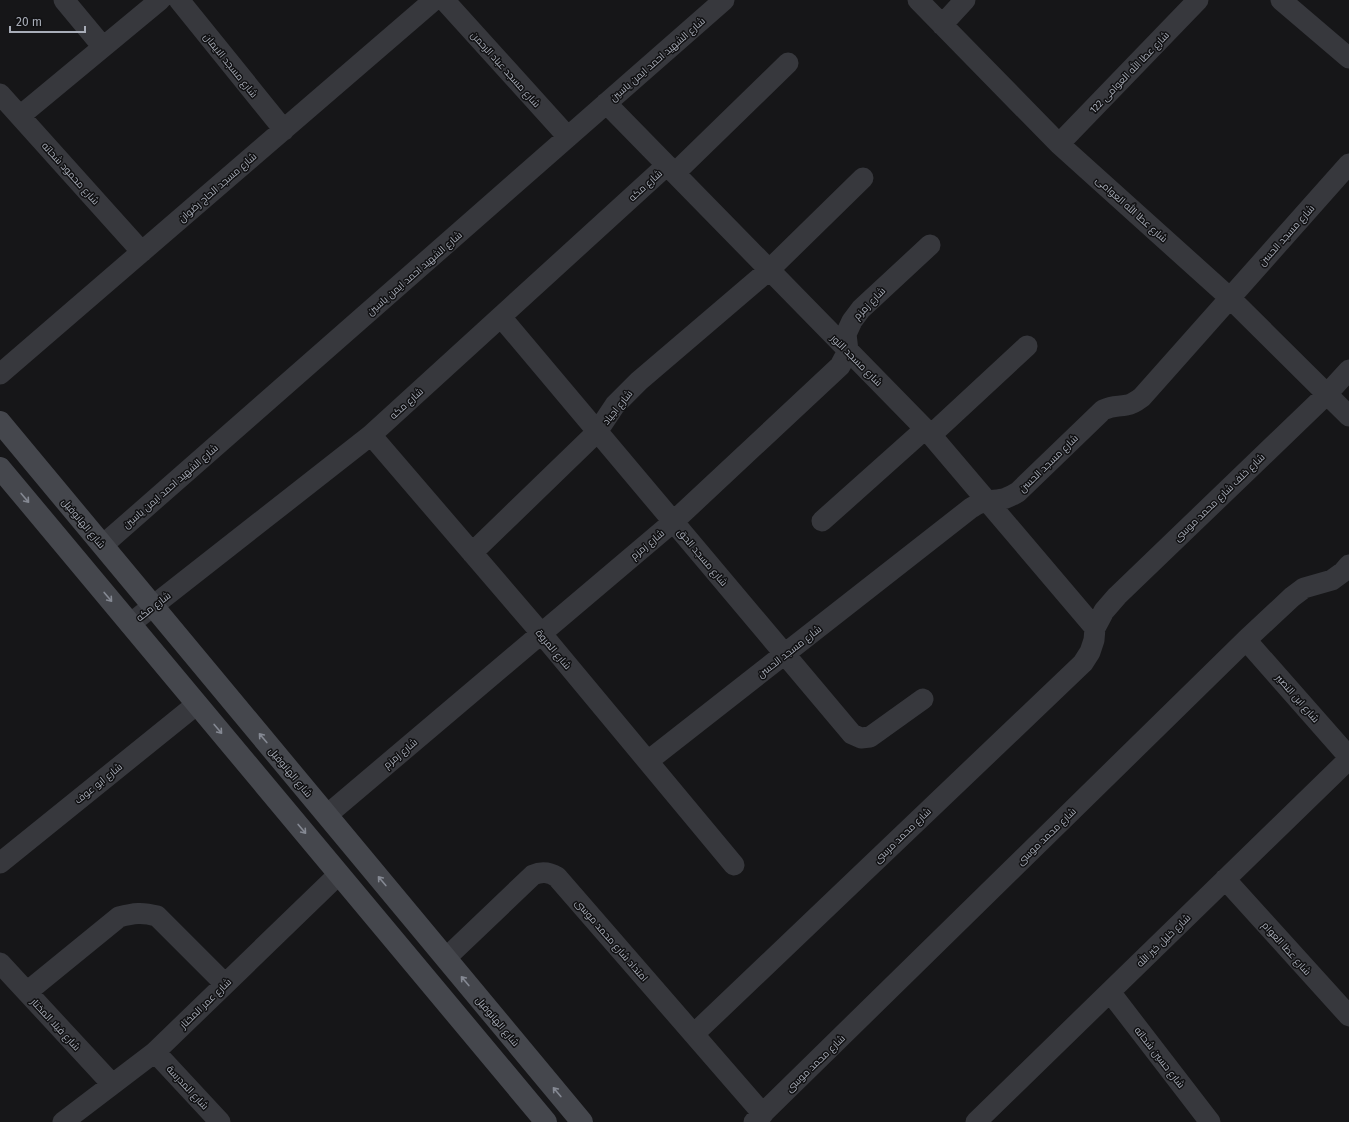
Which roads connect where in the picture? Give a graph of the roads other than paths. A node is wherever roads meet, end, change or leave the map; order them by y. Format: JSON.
{"nodes":[{"id":1,"x":64,"y":0,"type":"edge"},
{"id":2,"x":160,"y":0,"type":"edge"},
{"id":3,"x":179,"y":0,"type":"edge"},
{"id":4,"x":434,"y":0,"type":"edge"},
{"id":5,"x":444,"y":0,"type":"edge"},
{"id":6,"x":724,"y":0,"type":"edge"},
{"id":7,"x":918,"y":0,"type":"edge"},
{"id":8,"x":965,"y":0,"type":"edge"},
{"id":9,"x":1198,"y":0,"type":"edge"},
{"id":10,"x":1281,"y":0,"type":"edge"},
{"id":11,"x":942,"y":25,"type":"junction"},
{"id":12,"x":103,"y":47,"type":"junction"},
{"id":13,"x":1348,"y":56,"type":"edge"},
{"id":14,"x":788,"y":63,"type":"dead end"},
{"id":15,"x":0,"y":94,"type":"edge"},
{"id":16,"x":606,"y":103,"type":"junction"},
{"id":17,"x":20,"y":116,"type":"junction"},
{"id":18,"x":284,"y":130,"type":"junction"},
{"id":19,"x":568,"y":137,"type":"junction"},
{"id":20,"x":1059,"y":144,"type":"junction"},
{"id":21,"x":1349,"y":164,"type":"edge"},
{"id":22,"x":671,"y":169,"type":"junction"},
{"id":23,"x":863,"y":178,"type":"dead end"},
{"id":24,"x":930,"y":244,"type":"dead end"},
{"id":25,"x":142,"y":252,"type":"junction"},
{"id":26,"x":769,"y":270,"type":"junction"},
{"id":27,"x":1230,"y":298,"type":"junction"},
{"id":28,"x":500,"y":317,"type":"junction"},
{"id":29,"x":1027,"y":346,"type":"dead end"},
{"id":30,"x":848,"y":351,"type":"junction"},
{"id":31,"x":1349,"y":370,"type":"edge"},
{"id":32,"x":0,"y":374,"type":"edge"},
{"id":33,"x":1327,"y":394,"type":"junction"},
{"id":34,"x":1349,"y":416,"type":"edge"},
{"id":35,"x":0,"y":422,"type":"edge"},
{"id":36,"x":597,"y":432,"type":"junction"},
{"id":37,"x":928,"y":432,"type":"junction"},
{"id":38,"x":371,"y":435,"type":"junction"},
{"id":39,"x":0,"y":468,"type":"edge"},
{"id":40,"x":987,"y":501,"type":"junction"},
{"id":41,"x":822,"y":520,"type":"dead end"},
{"id":42,"x":673,"y":522,"type":"junction"},
{"id":43,"x":103,"y":545,"type":"junction"},
{"id":44,"x":472,"y":553,"type":"junction"},
{"id":45,"x":1349,"y":565,"type":"edge"},
{"id":46,"x":154,"y":606,"type":"junction"},
{"id":47,"x":130,"y":624,"type":"junction"},
{"id":48,"x":1095,"y":628,"type":"junction"},
{"id":49,"x":541,"y":633,"type":"junction"},
{"id":50,"x":1246,"y":640,"type":"junction"},
{"id":51,"x":785,"y":654,"type":"junction"},
{"id":52,"x":923,"y":699,"type":"dead end"},
{"id":53,"x":197,"y":704,"type":"junction"},
{"id":54,"x":1349,"y":758,"type":"edge"},
{"id":55,"x":648,"y":761,"type":"junction"},
{"id":56,"x":327,"y":815,"type":"junction"},
{"id":57,"x":0,"y":863,"type":"edge"},
{"id":58,"x":734,"y":865,"type":"dead end"},
{"id":59,"x":339,"y":874,"type":"junction"},
{"id":60,"x":1225,"y":879,"type":"junction"},
{"id":61,"x":446,"y":958,"type":"junction"},
{"id":62,"x":0,"y":964,"type":"edge"},
{"id":63,"x":225,"y":984,"type":"junction"},
{"id":64,"x":27,"y":992,"type":"junction"},
{"id":65,"x":1110,"y":992,"type":"junction"},
{"id":66,"x":1349,"y":1016,"type":"edge"},
{"id":67,"x":694,"y":1034,"type":"junction"},
{"id":68,"x":155,"y":1052,"type":"junction"},
{"id":69,"x":112,"y":1084,"type":"junction"},
{"id":70,"x":989,"y":1117,"type":"edge"},
{"id":71,"x":759,"y":1118,"type":"edge"},
{"id":72,"x":63,"y":1122,"type":"edge"},
{"id":73,"x":220,"y":1122,"type":"edge"},
{"id":74,"x":546,"y":1122,"type":"edge"},
{"id":75,"x":582,"y":1122,"type":"edge"},
{"id":76,"x":1210,"y":1122,"type":"edge"}],
"edges":[{"from":1,"to":12,"type":"street"},
{"from":2,"to":12,"type":"street"},
{"from":3,"to":18,"type":"street","name":"شارع مسجد الايمان"},
{"from":4,"to":18,"type":"street","name":"شارع مسجد الحاج رضوان"},
{"from":5,"to":19,"type":"street","name":"شارع مسجد عباد الرحمن"},
{"from":6,"to":16,"type":"street","name":"شارع الشهيد احمد ايمن ياسين"},
{"from":7,"to":11,"type":"street","name":"شارع عطا الله العوامى"},
{"from":8,"to":11,"type":"street"},
{"from":9,"to":20,"type":"street","name":"شارع عطا الله العوامى 122"},
{"from":10,"to":13,"type":"street"},
{"from":11,"to":20,"type":"street","name":"شارع عطا الله العوامى"},
{"from":12,"to":17,"type":"street"},
{"from":14,"to":22,"type":"street","name":"شارع مكه"},
{"from":15,"to":17,"type":"street","name":"شارع محمود شحاته"},
{"from":16,"to":19,"type":"street","name":"شارع الشهيد احمد ايمن ياسين"},
{"from":16,"to":22,"type":"street","name":"شارع مسجد النور"},
{"from":17,"to":25,"type":"street","name":"شارع محمود شحاته"},
{"from":18,"to":25,"type":"street","name":"شارع مسجد الحاج رضوان"},
{"from":19,"to":43,"type":"street","name":"شارع الشهيد احمد ايمن ياسين"},
{"from":20,"to":27,"type":"street","name":"شارع عطا الله العوامى"},
{"from":21,"to":27,"type":"street","name":"شارع مسجد الحسن"},
{"from":22,"to":26,"type":"street","name":"شارع مسجد النور"},
{"from":22,"to":28,"type":"street","name":"شارع مكه"},
{"from":23,"to":26,"type":"street","name":"شارع اجياد"},
{"from":24,"to":30,"type":"street","name":"شارع زمزم"},
{"from":25,"to":32,"type":"street","name":"شارع مسجد الحاج رضوان"},
{"from":26,"to":30,"type":"street","name":"شارع مسجد النور"},
{"from":26,"to":36,"type":"street","name":"شارع اجياد"},
{"from":27,"to":33,"type":"street","name":"شارع عطا الله العوامى"},
{"from":27,"to":40,"type":"street","name":"شارع مسجد الحسن"},
{"from":28,"to":36,"type":"street","name":"شارع مسجد الحق"},
{"from":28,"to":38,"type":"street","name":"شارع مكه"},
{"from":29,"to":37,"type":"street"},
{"from":30,"to":37,"type":"street","name":"شارع مسجد النور"},
{"from":30,"to":42,"type":"street","name":"شارع زمزم"},
{"from":31,"to":33,"type":"street","name":"شارع خلف شارع محمد موسى"},
{"from":33,"to":34,"type":"street","name":"شارع عطا الله العوامى"},
{"from":33,"to":48,"type":"street","name":"شارع خلف شارع محمد موسى"},
{"from":35,"to":43,"type":"street","name":"شارع الهانوفيل"},
{"from":36,"to":42,"type":"street","name":"شارع مسجد الحق"},
{"from":36,"to":44,"type":"street","name":"شارع اجياد"},
{"from":37,"to":40,"type":"street","name":"شارع مسجد النور"},
{"from":37,"to":41,"type":"street"},
{"from":38,"to":44,"type":"street","name":"شارع المروة"},
{"from":38,"to":46,"type":"street","name":"شارع مكه"},
{"from":39,"to":47,"type":"street","one_way":true},
{"from":40,"to":48,"type":"street","name":"شارع مسجد النور"},
{"from":40,"to":51,"type":"street","name":"شارع مسجد الحسن"},
{"from":42,"to":49,"type":"street","name":"شارع زمزم"},
{"from":42,"to":51,"type":"street","name":"شارع مسجد الحق"},
{"from":43,"to":46,"type":"street","name":"شارع الهانوفيل"},
{"from":44,"to":49,"type":"street","name":"شارع المروة"},
{"from":45,"to":50,"type":"street","name":"شارع محمد موسى"},
{"from":46,"to":47,"type":"street","name":"شارع مكه"},
{"from":56,"to":46,"type":"street","name":"شارع الهانوفيل","one_way":true},
{"from":47,"to":53,"type":"street"},
{"from":48,"to":67,"type":"street","name":"شارع محمد مرسى"},
{"from":49,"to":55,"type":"street","name":"شارع المروة"},
{"from":49,"to":56,"type":"street","name":"شارع زمزم"},
{"from":50,"to":54,"type":"street","name":"شارع ابن النصير"},
{"from":50,"to":71,"type":"street","name":"شارع محمد موسى"},
{"from":51,"to":52,"type":"street","name":"شارع مسجد الحق"},
{"from":51,"to":55,"type":"street","name":"شارع مسجد الحسن"},
{"from":53,"to":57,"type":"street","name":"شارع ابو عوف"},
{"from":53,"to":59,"type":"street","one_way":true},
{"from":54,"to":60,"type":"street","name":"شارع خليل خير الله"},
{"from":55,"to":58,"type":"street","name":"شارع المروة"},
{"from":61,"to":56,"type":"street","name":"شارع الهانوفيل","one_way":true},
{"from":59,"to":63,"type":"street","name":"شارع عمر المختار"},
{"from":59,"to":74,"type":"street"},
{"from":60,"to":65,"type":"street","name":"شارع خليل خير الله"},
{"from":60,"to":66,"type":"street","name":"شارع عطا العوام"},
{"from":61,"to":67,"type":"street","name":"امتداد شارع محمد موسى"},
{"from":75,"to":61,"type":"street","name":"شارع الهانوفيل","one_way":true},
{"from":62,"to":64,"type":"street","name":"شارع فيلا المختار"},
{"from":63,"to":64,"type":"street"},
{"from":63,"to":68,"type":"street","name":"شارع عمر المختار"},
{"from":64,"to":69,"type":"street","name":"شارع فيلا المختار"},
{"from":65,"to":70,"type":"street","name":"شارع خليل خير الله"},
{"from":65,"to":76,"type":"street","name":"شارع حسين شحاته"},
{"from":67,"to":71,"type":"street","name":"امتداد شارع محمد موسى"},
{"from":68,"to":69,"type":"street","name":"شارع عمر المختار"},
{"from":68,"to":73,"type":"street","name":"شارع المدرسة"},
{"from":69,"to":72,"type":"street","name":"شارع عمر المختار"}]}
